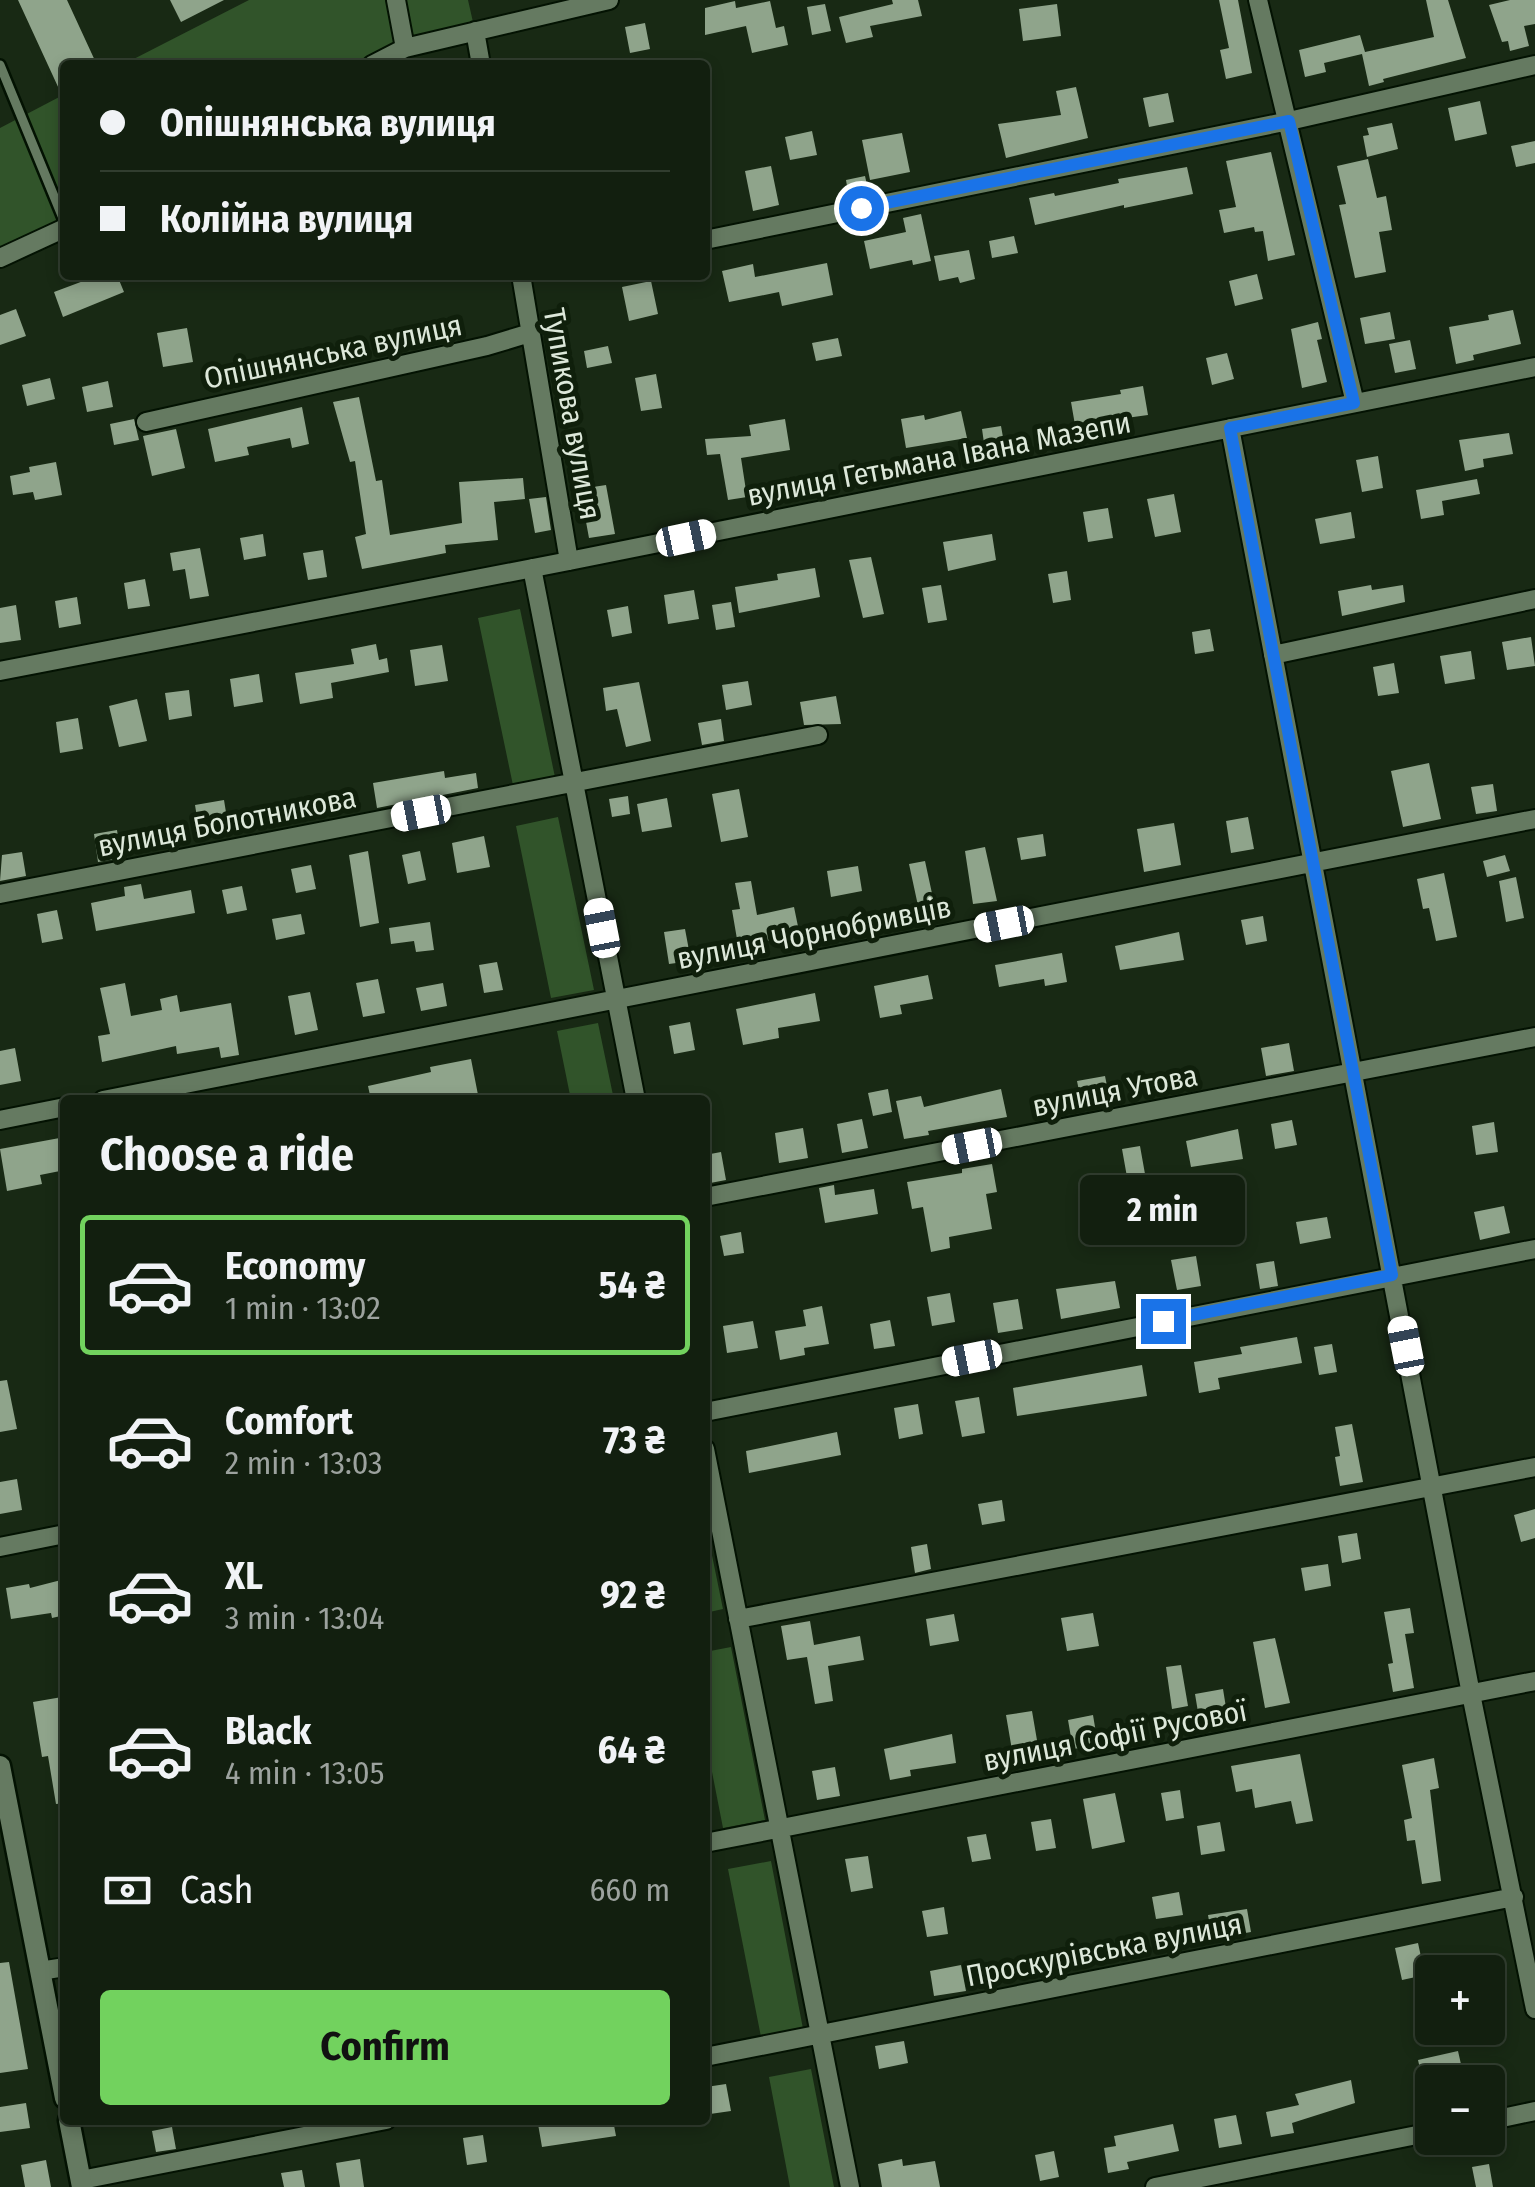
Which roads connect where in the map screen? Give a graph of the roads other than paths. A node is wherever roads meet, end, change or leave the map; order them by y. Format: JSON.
{"nodes":[{"id":1,"x":396,"y":0,"type":"edge"},
{"id":2,"x":608,"y":0,"type":"edge"},
{"id":3,"x":1258,"y":0,"type":"edge"},
{"id":4,"x":474,"y":31,"type":"junction"},
{"id":5,"x":404,"y":48,"type":"junction"},
{"id":6,"x":381,"y":60,"type":"edge"},
{"id":7,"x":480,"y":60,"type":"edge"},
{"id":8,"x":0,"y":65,"type":"edge"},
{"id":9,"x":1535,"y":65,"type":"edge"},
{"id":10,"x":1289,"y":121,"type":"junction"},
{"id":11,"x":60,"y":213,"type":"edge"},
{"id":12,"x":60,"y":228,"type":"edge"},
{"id":13,"x":710,"y":239,"type":"edge"},
{"id":14,"x":0,"y":258,"type":"edge"},
{"id":15,"x":524,"y":280,"type":"edge"},
{"id":16,"x":530,"y":333,"type":"junction"},
{"id":17,"x":1535,"y":367,"type":"edge"},
{"id":18,"x":1354,"y":403,"type":"junction"},
{"id":19,"x":146,"y":422,"type":"dead end"},
{"id":20,"x":1230,"y":428,"type":"junction"},
{"id":21,"x":569,"y":561,"type":"junction"},
{"id":22,"x":532,"y":568,"type":"junction"},
{"id":23,"x":1535,"y":599,"type":"edge"},
{"id":24,"x":1274,"y":655,"type":"junction"},
{"id":25,"x":0,"y":670,"type":"edge"},
{"id":26,"x":818,"y":735,"type":"dead end"},
{"id":27,"x":574,"y":784,"type":"junction"},
{"id":28,"x":1535,"y":819,"type":"edge"},
{"id":29,"x":1313,"y":863,"type":"junction"},
{"id":30,"x":0,"y":894,"type":"edge"},
{"id":31,"x":616,"y":1000,"type":"junction"},
{"id":32,"x":1535,"y":1037,"type":"edge"},
{"id":33,"x":1354,"y":1074,"type":"junction"},
{"id":34,"x":129,"y":1095,"type":"edge"},
{"id":35,"x":635,"y":1095,"type":"edge"},
{"id":36,"x":60,"y":1108,"type":"edge"},
{"id":37,"x":0,"y":1120,"type":"edge"},
{"id":38,"x":710,"y":1196,"type":"edge"},
{"id":39,"x":1535,"y":1248,"type":"edge"},
{"id":40,"x":1392,"y":1275,"type":"junction"},
{"id":41,"x":710,"y":1411,"type":"edge"},
{"id":42,"x":1535,"y":1467,"type":"edge"},
{"id":43,"x":710,"y":1475,"type":"edge"},
{"id":44,"x":1434,"y":1487,"type":"junction"},
{"id":45,"x":60,"y":1535,"type":"edge"},
{"id":46,"x":0,"y":1547,"type":"edge"},
{"id":47,"x":738,"y":1619,"type":"junction"},
{"id":48,"x":1535,"y":1681,"type":"edge"},
{"id":49,"x":1471,"y":1694,"type":"junction"},
{"id":50,"x":0,"y":1766,"type":"edge"},
{"id":51,"x":780,"y":1829,"type":"junction"},
{"id":52,"x":710,"y":1842,"type":"edge"},
{"id":53,"x":1514,"y":1897,"type":"junction"},
{"id":54,"x":60,"y":1967,"type":"edge"},
{"id":55,"x":40,"y":1971,"type":"junction"},
{"id":56,"x":1535,"y":2009,"type":"edge"},
{"id":57,"x":820,"y":2034,"type":"junction"},
{"id":58,"x":710,"y":2056,"type":"edge"},
{"id":59,"x":60,"y":2073,"type":"edge"},
{"id":60,"x":1535,"y":2112,"type":"edge"},
{"id":61,"x":1505,"y":2118,"type":"edge"},
{"id":62,"x":70,"y":2125,"type":"edge"},
{"id":63,"x":362,"y":2125,"type":"edge"},
{"id":64,"x":1415,"y":2135,"type":"edge"},
{"id":65,"x":82,"y":2184,"type":"edge"},
{"id":66,"x":850,"y":2187,"type":"edge"},
{"id":67,"x":1154,"y":2187,"type":"edge"}],
"edges":[{"from":1,"to":5,"type":"street"},
{"from":2,"to":4,"type":"street"},
{"from":3,"to":10,"type":"street"},
{"from":4,"to":5,"type":"street"},
{"from":4,"to":7,"type":"street"},
{"from":5,"to":6,"type":"street"},
{"from":8,"to":11,"type":"lane"},
{"from":9,"to":10,"type":"street"},
{"from":10,"to":13,"type":"street"},
{"from":10,"to":18,"type":"street"},
{"from":12,"to":14,"type":"street"},
{"from":15,"to":16,"type":"street","name":"Тупикова вулиця"},
{"from":16,"to":19,"type":"street","name":"Опішнянська вулиця"},
{"from":16,"to":21,"type":"street","name":"Тупикова вулиця"},
{"from":17,"to":18,"type":"street","name":"вулиця Гетьмана Івана Мазепи"},
{"from":18,"to":20,"type":"street","name":"вулиця Гетьмана Івана Мазепи"},
{"from":20,"to":21,"type":"street","name":"вулиця Гетьмана Івана Мазепи"},
{"from":20,"to":24,"type":"street"},
{"from":21,"to":22,"type":"street","name":"вулиця Гетьмана Івана Мазепи"},
{"from":22,"to":25,"type":"street","name":"вулиця Гетьмана Івана Мазепи"},
{"from":22,"to":27,"type":"street"},
{"from":23,"to":24,"type":"street"},
{"from":24,"to":29,"type":"street"},
{"from":26,"to":27,"type":"street","name":"вулиця Болотникова"},
{"from":27,"to":30,"type":"street","name":"вулиця Болотникова"},
{"from":27,"to":31,"type":"street"},
{"from":28,"to":29,"type":"street","name":"вулиця Чорнобривців"},
{"from":29,"to":31,"type":"street","name":"вулиця Чорнобривців"},
{"from":29,"to":33,"type":"street"},
{"from":31,"to":34,"type":"street","name":"вулиця Чорнобривців"},
{"from":31,"to":35,"type":"street"},
{"from":32,"to":33,"type":"street","name":"вулиця Утова"},
{"from":33,"to":38,"type":"street","name":"вулиця Утова"},
{"from":33,"to":40,"type":"street"},
{"from":36,"to":37,"type":"street"},
{"from":39,"to":40,"type":"street"},
{"from":40,"to":41,"type":"street"},
{"from":40,"to":44,"type":"street"},
{"from":42,"to":44,"type":"street"},
{"from":43,"to":47,"type":"street"},
{"from":44,"to":47,"type":"street"},
{"from":44,"to":49,"type":"street"},
{"from":45,"to":46,"type":"street"},
{"from":47,"to":51,"type":"street"},
{"from":48,"to":49,"type":"street","name":"вулиця Софії Русової"},
{"from":49,"to":51,"type":"street","name":"вулиця Софії Русової"},
{"from":49,"to":53,"type":"street"},
{"from":50,"to":55,"type":"street"},
{"from":51,"to":52,"type":"street","name":"вулиця Софії Русової"},
{"from":51,"to":57,"type":"street"},
{"from":53,"to":56,"type":"street"},
{"from":53,"to":57,"type":"street","name":"Проскурівська вулиця"},
{"from":54,"to":55,"type":"street"},
{"from":55,"to":59,"type":"street"},
{"from":57,"to":58,"type":"street","name":"Проскурівська вулиця"},
{"from":57,"to":66,"type":"street"},
{"from":60,"to":61,"type":"street"},
{"from":62,"to":65,"type":"street"},
{"from":63,"to":65,"type":"street"},
{"from":64,"to":67,"type":"street"}]}
